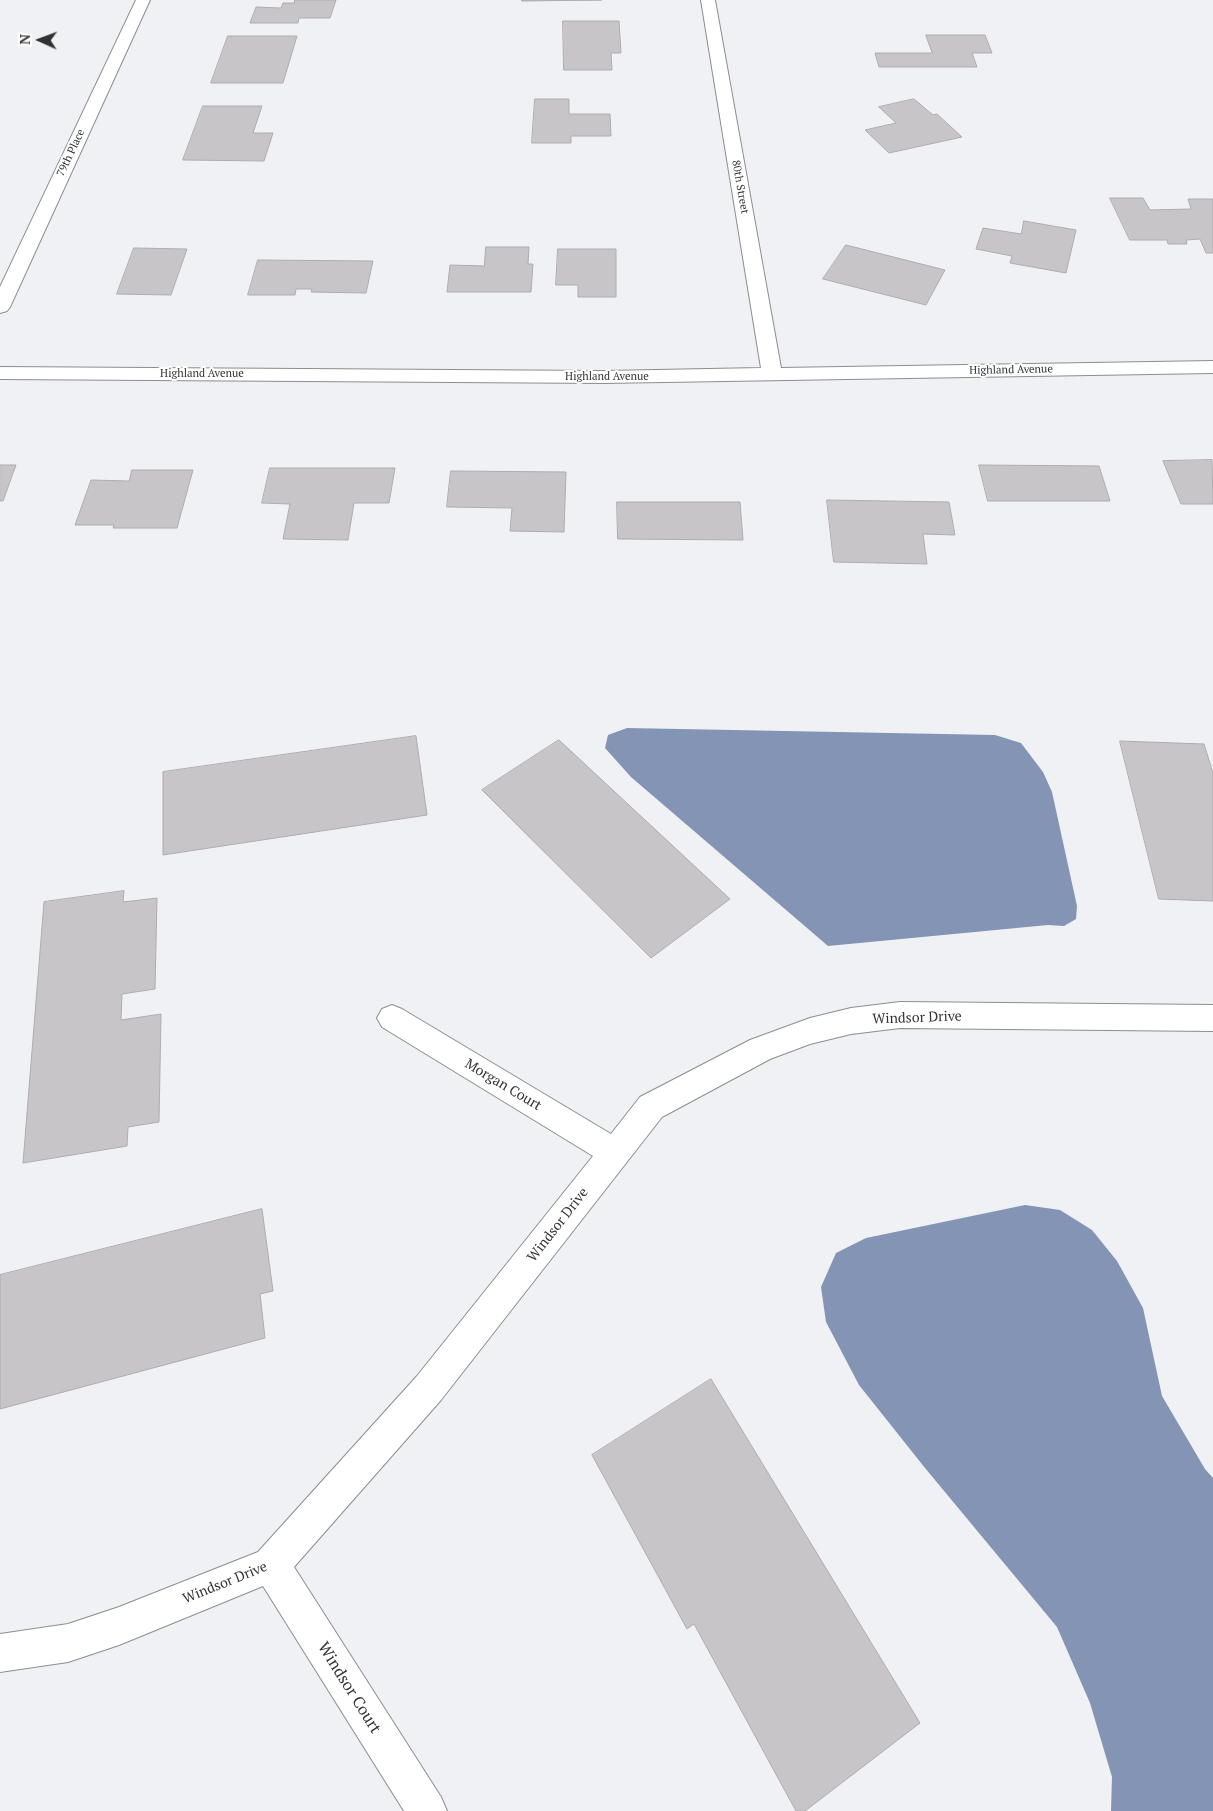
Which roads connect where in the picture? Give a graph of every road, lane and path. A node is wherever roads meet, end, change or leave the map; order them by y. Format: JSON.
{"nodes":[{"id":1,"x":143,"y":0,"type":"edge"},
{"id":2,"x":708,"y":0,"type":"edge"},
{"id":3,"x":0,"y":307,"type":"edge"},
{"id":4,"x":1213,"y":367,"type":"edge"},
{"id":5,"x":0,"y":373,"type":"edge"},
{"id":6,"x":772,"y":374,"type":"junction"},
{"id":7,"x":392,"y":1018,"type":"dead end"},
{"id":8,"x":1213,"y":1018,"type":"edge"},
{"id":9,"x":615,"y":1153,"type":"junction"},
{"id":10,"x":271,"y":1565,"type":"junction"},
{"id":11,"x":0,"y":1653,"type":"edge"},
{"id":12,"x":427,"y":1811,"type":"edge"}],
"edges":[{"from":1,"to":3,"type":"street","name":"79th Place"},
{"from":2,"to":6,"type":"street","name":"80th Street"},
{"from":4,"to":6,"type":"street","name":"Highland Avenue"},
{"from":5,"to":6,"type":"street","name":"Highland Avenue"},
{"from":7,"to":9,"type":"street","name":"Morgan Court"},
{"from":8,"to":9,"type":"street","name":"Windsor Drive"},
{"from":9,"to":10,"type":"street","name":"Windsor Drive"},
{"from":10,"to":11,"type":"street","name":"Windsor Drive"},
{"from":10,"to":12,"type":"street","name":"Windsor Court"}]}
